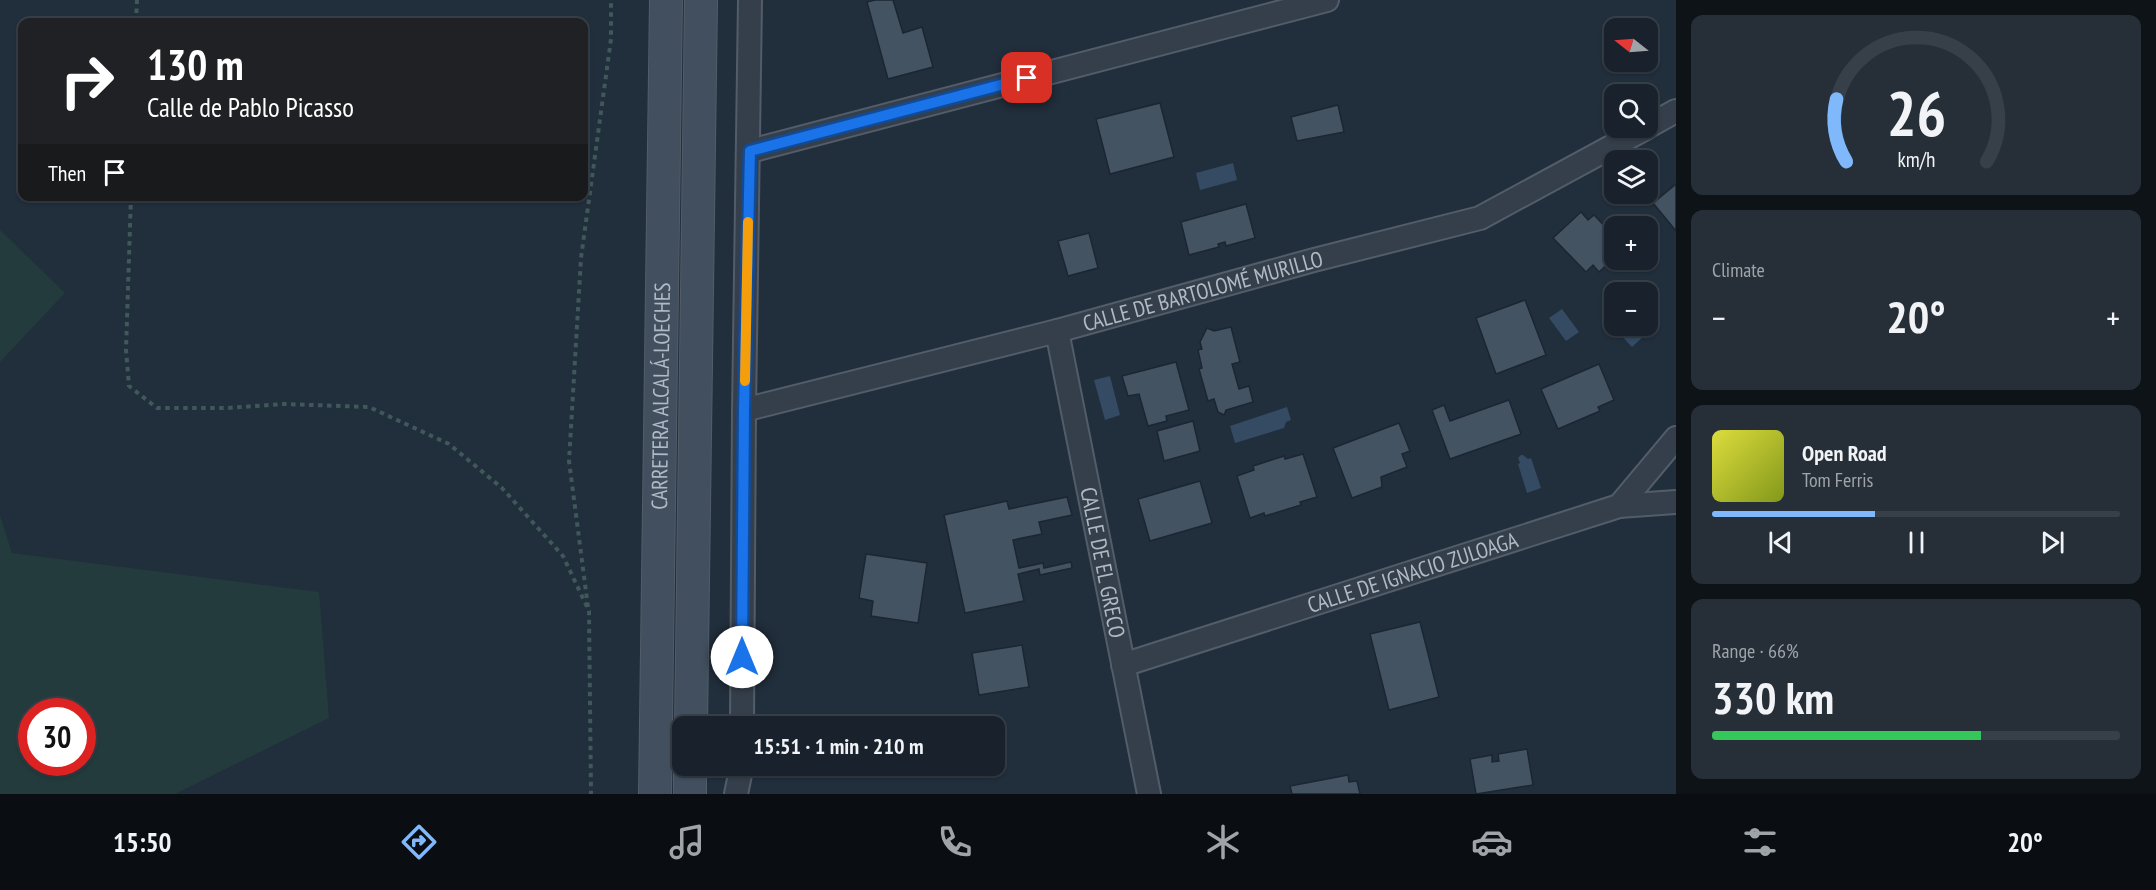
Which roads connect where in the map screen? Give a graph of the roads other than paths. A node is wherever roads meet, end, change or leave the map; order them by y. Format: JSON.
{"nodes":[{"id":1,"x":666,"y":0,"type":"edge"},
{"id":2,"x":701,"y":0,"type":"edge"},
{"id":3,"x":750,"y":0,"type":"edge"},
{"id":4,"x":1327,"y":0,"type":"edge"},
{"id":5,"x":1676,"y":111,"type":"edge"},
{"id":6,"x":1658,"y":121,"type":"edge"},
{"id":7,"x":1626,"y":138,"type":"edge"},
{"id":8,"x":750,"y":151,"type":"junction"},
{"id":9,"x":1057,"y":332,"type":"junction"},
{"id":10,"x":744,"y":410,"type":"junction"},
{"id":11,"x":1676,"y":438,"type":"edge"},
{"id":12,"x":1676,"y":502,"type":"edge"},
{"id":13,"x":1619,"y":506,"type":"junction"},
{"id":14,"x":1123,"y":665,"type":"junction"},
{"id":15,"x":691,"y":716,"type":"edge"},
{"id":16,"x":742,"y":716,"type":"edge"},
{"id":17,"x":690,"y":776,"type":"edge"},
{"id":18,"x":740,"y":776,"type":"edge"},
{"id":19,"x":655,"y":794,"type":"edge"},
{"id":20,"x":690,"y":794,"type":"edge"},
{"id":21,"x":736,"y":794,"type":"edge"},
{"id":22,"x":1149,"y":794,"type":"edge"}],
"edges":[{"from":1,"to":19,"type":"main road","name":"CARRETERA ALCALÁ-LOECHES"},
{"from":2,"to":15,"type":"main road","name":"CARRETERA ALCALÁ-LOECHES"},
{"from":3,"to":8,"type":"street"},
{"from":4,"to":8,"type":"street"},
{"from":5,"to":6,"type":"street","name":"CALLE DE BARTOLOMÉ MURILLO"},
{"from":7,"to":9,"type":"street","name":"CALLE DE BARTOLOMÉ MURILLO"},
{"from":8,"to":10,"type":"street"},
{"from":9,"to":10,"type":"street","name":"CALLE DE BARTOLOMÉ MURILLO"},
{"from":9,"to":14,"type":"street","name":"CALLE DE EL GRECO"},
{"from":10,"to":16,"type":"street"},
{"from":11,"to":13,"type":"street"},
{"from":12,"to":13,"type":"street","name":"CALLE DE IGNACIO ZULOAGA"},
{"from":13,"to":14,"type":"street","name":"CALLE DE IGNACIO ZULOAGA"},
{"from":14,"to":22,"type":"street","name":"CALLE DE EL GRECO"},
{"from":17,"to":20,"type":"main road"},
{"from":18,"to":21,"type":"street"}]}
